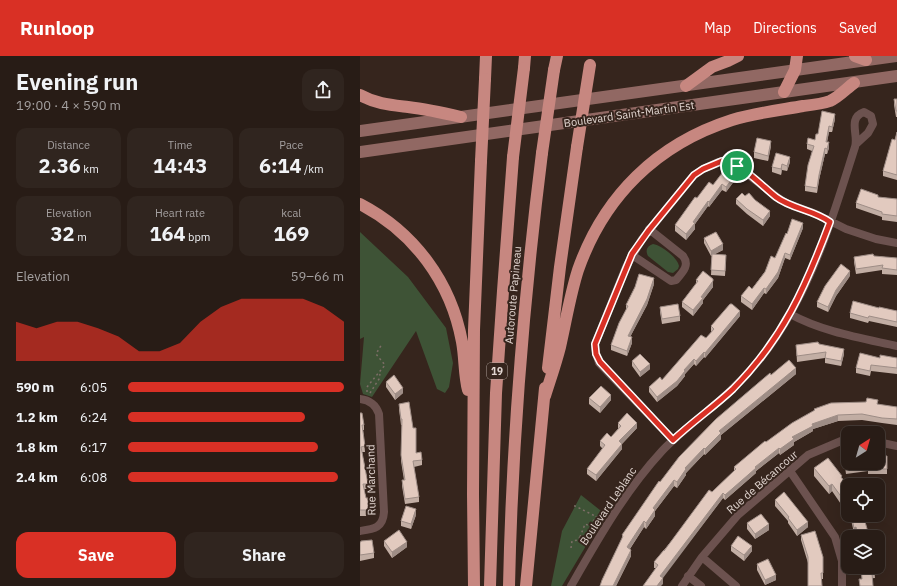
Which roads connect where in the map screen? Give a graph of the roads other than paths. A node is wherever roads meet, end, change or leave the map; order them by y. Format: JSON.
{"nodes":[{"id":1,"x":486,"y":56,"type":"edge"},
{"id":2,"x":556,"y":56,"type":"edge"},
{"id":3,"x":738,"y":56,"type":"edge"},
{"id":4,"x":797,"y":56,"type":"edge"},
{"id":5,"x":896,"y":56,"type":"edge"},
{"id":6,"x":861,"y":58,"type":"edge"},
{"id":7,"x":591,"y":61,"type":"edge"},
{"id":8,"x":524,"y":62,"type":"edge"},
{"id":9,"x":795,"y":70,"type":"junction"},
{"id":10,"x":897,"y":76,"type":"edge"},
{"id":11,"x":854,"y":83,"type":"junction"},
{"id":12,"x":686,"y":86,"type":"junction"},
{"id":13,"x":784,"y":92,"type":"junction"},
{"id":14,"x":360,"y":95,"type":"edge"},
{"id":15,"x":461,"y":116,"type":"junction"},
{"id":16,"x":360,"y":131,"type":"edge"},
{"id":17,"x":856,"y":144,"type":"dead end"},
{"id":18,"x":360,"y":152,"type":"edge"},
{"id":19,"x":360,"y":204,"type":"edge"},
{"id":20,"x":830,"y":222,"type":"junction"},
{"id":21,"x":649,"y":230,"type":"junction"},
{"id":22,"x":897,"y":243,"type":"edge"},
{"id":23,"x":632,"y":254,"type":"junction"},
{"id":24,"x":790,"y":314,"type":"junction"},
{"id":25,"x":897,"y":346,"type":"edge"},
{"id":26,"x":544,"y":396,"type":"junction"},
{"id":27,"x":360,"y":399,"type":"edge"},
{"id":28,"x":473,"y":409,"type":"junction"},
{"id":29,"x":673,"y":440,"type":"junction"},
{"id":30,"x":841,"y":441,"type":"edge"},
{"id":31,"x":885,"y":443,"type":"edge"},
{"id":32,"x":897,"y":446,"type":"edge"},
{"id":33,"x":790,"y":471,"type":"junction"},
{"id":34,"x":360,"y":531,"type":"edge"},
{"id":35,"x":702,"y":557,"type":"junction"},
{"id":36,"x":688,"y":576,"type":"junction"},
{"id":37,"x":474,"y":586,"type":"edge"},
{"id":38,"x":490,"y":586,"type":"edge"},
{"id":39,"x":509,"y":586,"type":"edge"},
{"id":40,"x":526,"y":586,"type":"edge"},
{"id":41,"x":571,"y":586,"type":"edge"},
{"id":42,"x":682,"y":586,"type":"edge"},
{"id":43,"x":700,"y":586,"type":"edge"},
{"id":44,"x":736,"y":586,"type":"edge"},
{"id":45,"x":842,"y":586,"type":"edge"}],
"edges":[{"from":1,"to":28,"type":"highway","bridge":true},
{"from":2,"to":39,"type":"highway","name":"Autoroute Papineau","number":"19","bridge":true},
{"from":3,"to":12,"type":"highway"},
{"from":4,"to":9,"type":"highway"},
{"from":5,"to":6,"type":"main road","name":"Boulevard Saint-Martin Est"},
{"from":6,"to":9,"type":"main road","name":"Boulevard Saint-Martin Est"},
{"from":7,"to":26,"type":"highway","bridge":true},
{"from":8,"to":38,"type":"highway","name":"Autoroute Papineau","number":"19","bridge":true},
{"from":9,"to":12,"type":"main road","name":"Boulevard Saint-Martin Est"},
{"from":9,"to":13,"type":"highway"},
{"from":10,"to":11,"type":"main road","name":"Boulevard Saint-Martin Est"},
{"from":11,"to":13,"type":"main road","name":"Boulevard Saint-Martin Est"},
{"from":11,"to":26,"type":"highway"},
{"from":12,"to":15,"type":"main road","name":"Boulevard Saint-Martin Est"},
{"from":13,"to":18,"type":"main road","name":"Boulevard Saint-Martin Est"},
{"from":14,"to":15,"type":"highway"},
{"from":15,"to":16,"type":"main road","name":"Boulevard Saint-Martin Est"},
{"from":17,"to":20,"type":"street","name":"Boulevard Leblanc"},
{"from":19,"to":28,"type":"highway"},
{"from":20,"to":21,"type":"street"},
{"from":20,"to":22,"type":"street"},
{"from":20,"to":24,"type":"street","name":"Boulevard Leblanc"},
{"from":21,"to":23,"type":"street"},
{"from":21,"to":23,"type":"street"},
{"from":23,"to":29,"type":"street"},
{"from":24,"to":25,"type":"street"},
{"from":24,"to":29,"type":"street","name":"Boulevard Leblanc"},
{"from":26,"to":40,"type":"highway"},
{"from":27,"to":34,"type":"street","name":"Rue Marchand"},
{"from":28,"to":37,"type":"highway"},
{"from":29,"to":41,"type":"street","name":"Boulevard Leblanc"},
{"from":30,"to":33,"type":"street","name":"Rue de Bécancour"},
{"from":31,"to":32,"type":"street"},
{"from":33,"to":35,"type":"street","name":"Rue de Bécancour"},
{"from":33,"to":45,"type":"street"},
{"from":35,"to":36,"type":"street","name":"Rue de Bécancour"},
{"from":35,"to":44,"type":"street"},
{"from":36,"to":42,"type":"street","name":"Rue de Bécancour"},
{"from":36,"to":43,"type":"street"}]}
